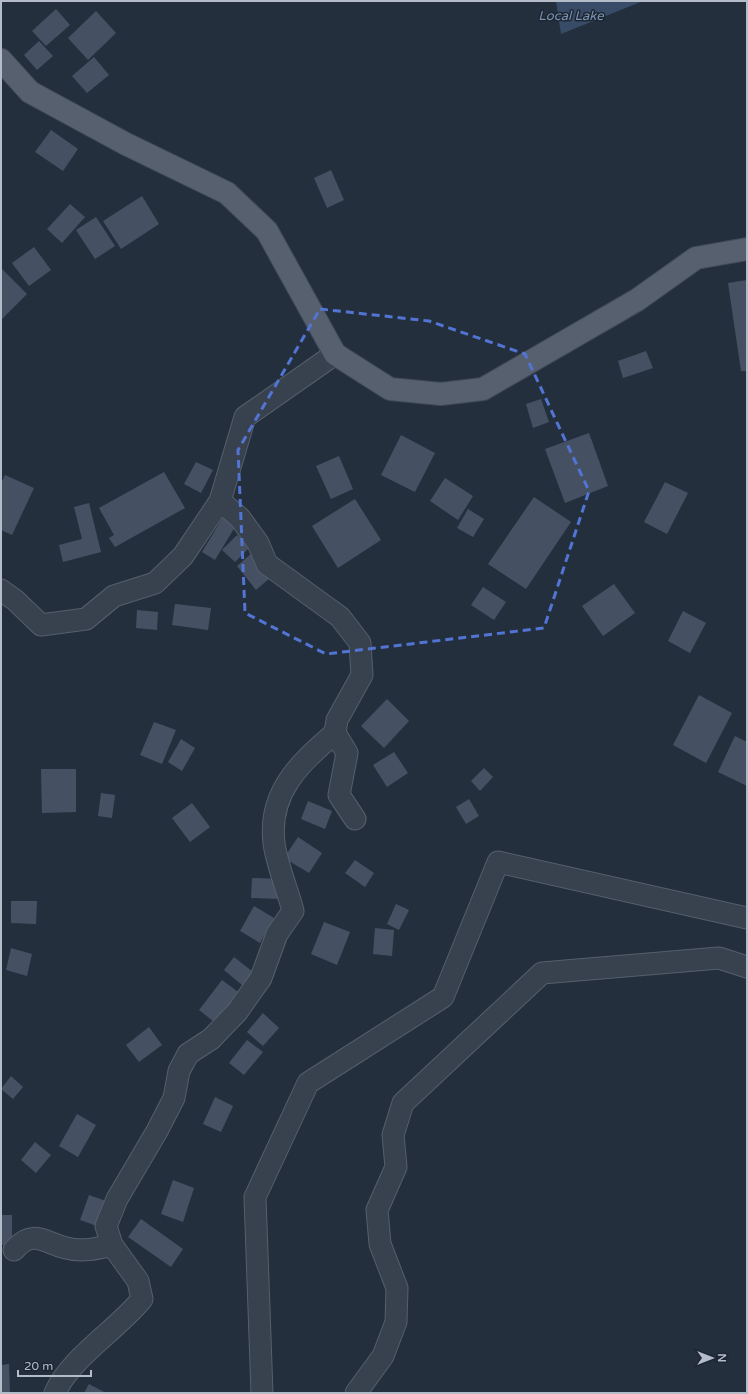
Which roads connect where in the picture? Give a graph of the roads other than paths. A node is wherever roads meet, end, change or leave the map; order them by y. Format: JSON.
{"nodes":[{"id":1,"x":1,"y":60,"type":"edge"},
{"id":2,"x":747,"y":249,"type":"edge"},
{"id":3,"x":335,"y":354,"type":"junction"},
{"id":4,"x":220,"y":501,"type":"junction"},
{"id":5,"x":1,"y":590,"type":"edge"},
{"id":6,"x":335,"y":733,"type":"junction"},
{"id":7,"x":355,"y":819,"type":"dead end"},
{"id":8,"x":747,"y":918,"type":"edge"},
{"id":9,"x":747,"y":967,"type":"edge"},
{"id":10,"x":112,"y":1245,"type":"junction"},
{"id":11,"x":14,"y":1250,"type":"dead end"},
{"id":12,"x":55,"y":1393,"type":"edge"},
{"id":13,"x":262,"y":1393,"type":"edge"},
{"id":14,"x":356,"y":1393,"type":"edge"}],
"edges":[{"from":1,"to":3,"type":"main road"},
{"from":2,"to":3,"type":"main road"},
{"from":3,"to":4,"type":"street"},
{"from":4,"to":5,"type":"street"},
{"from":4,"to":6,"type":"street"},
{"from":6,"to":7,"type":"street"},
{"from":6,"to":10,"type":"street"},
{"from":8,"to":13,"type":"street"},
{"from":9,"to":14,"type":"street"},
{"from":10,"to":11,"type":"street"},
{"from":10,"to":12,"type":"street"}]}
